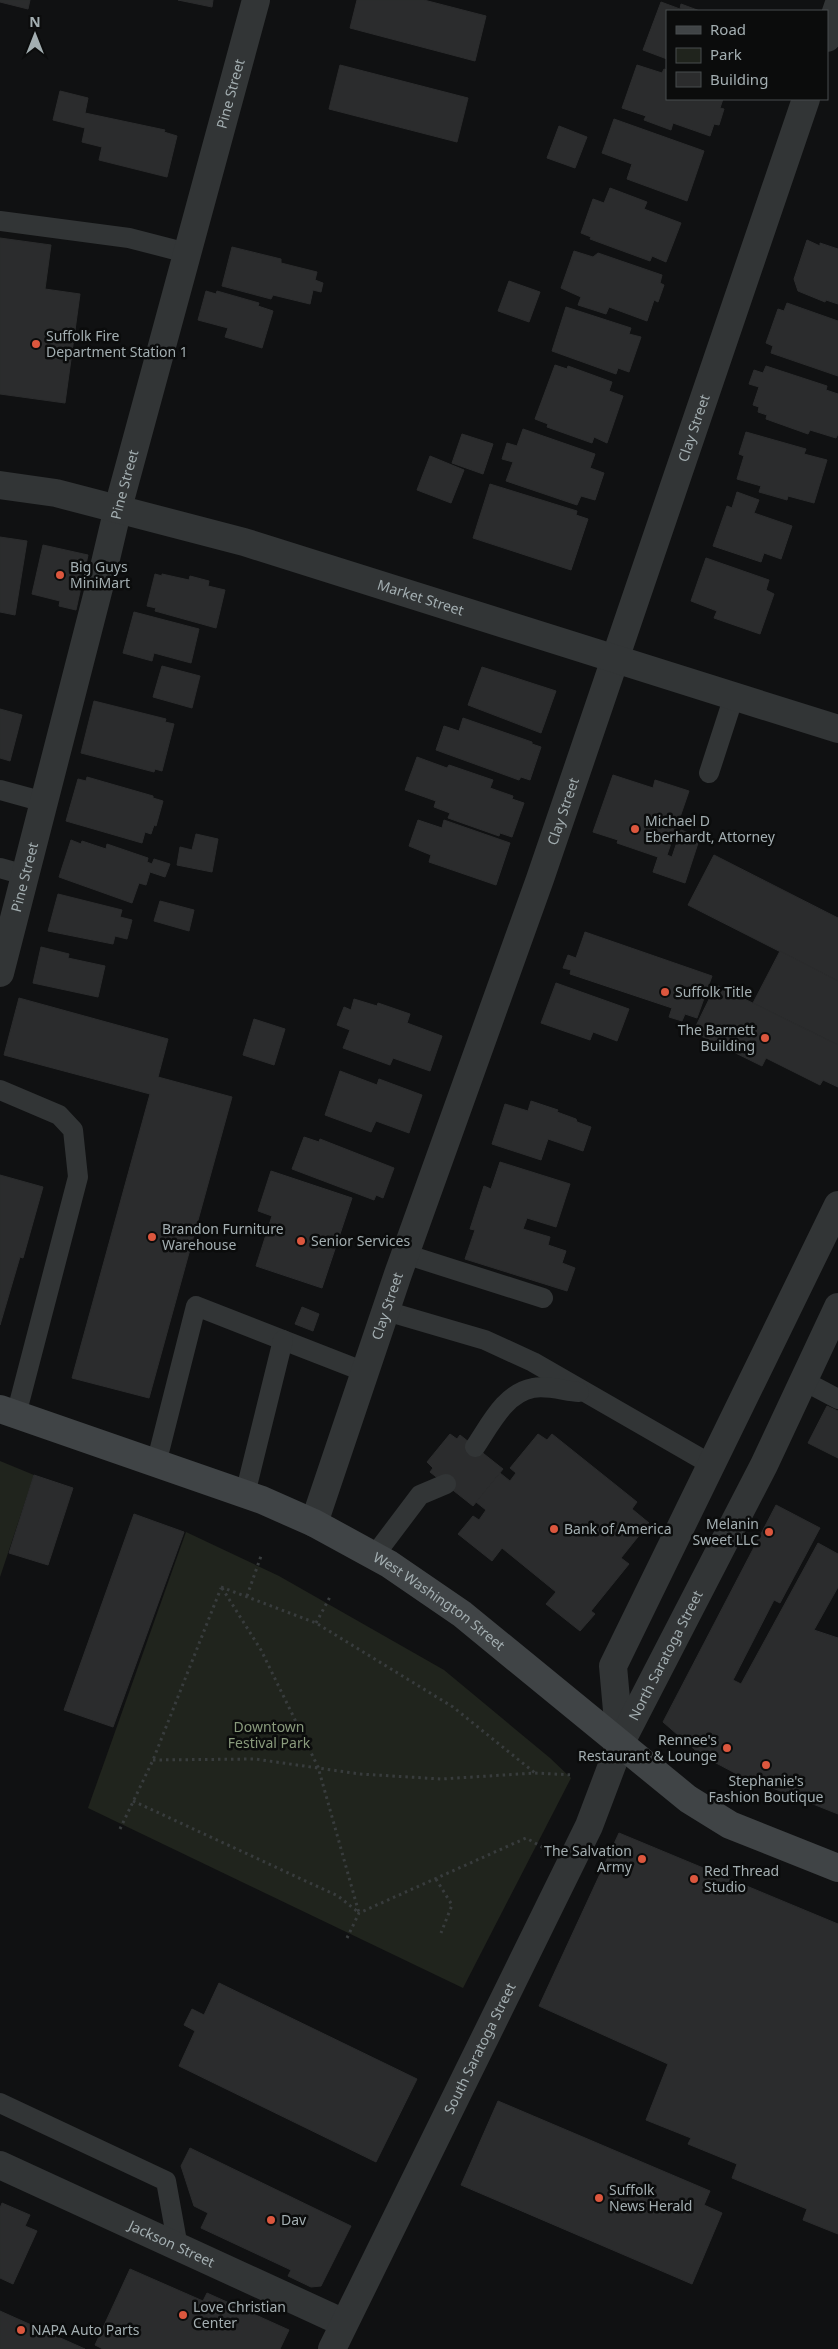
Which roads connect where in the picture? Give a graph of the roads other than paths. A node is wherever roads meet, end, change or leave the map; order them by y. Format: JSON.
{"nodes":[{"id":1,"x":256,"y":0,"type":"edge"},
{"id":2,"x":838,"y":6,"type":"edge"},
{"id":3,"x":828,"y":35,"type":"edge"},
{"id":4,"x":806,"y":100,"type":"edge"},
{"id":5,"x":0,"y":221,"type":"edge"},
{"id":6,"x":187,"y":253,"type":"junction"},
{"id":7,"x":0,"y":485,"type":"edge"},
{"id":8,"x":118,"y":508,"type":"junction"},
{"id":9,"x":614,"y":658,"type":"junction"},
{"id":10,"x":734,"y":696,"type":"junction"},
{"id":11,"x":838,"y":729,"type":"edge"},
{"id":12,"x":709,"y":773,"type":"dead end"},
{"id":13,"x":0,"y":790,"type":"edge"},
{"id":14,"x":44,"y":802,"type":"junction"},
{"id":15,"x":13,"y":872,"type":"edge"},
{"id":16,"x":4,"y":941,"type":"edge"},
{"id":17,"x":0,"y":973,"type":"edge"},
{"id":18,"x":0,"y":1090,"type":"edge"},
{"id":19,"x":838,"y":1205,"type":"edge"},
{"id":20,"x":405,"y":1254,"type":"junction"},
{"id":21,"x":543,"y":1298,"type":"dead end"},
{"id":22,"x":838,"y":1307,"type":"edge"},
{"id":23,"x":386,"y":1310,"type":"junction"},
{"id":24,"x":283,"y":1340,"type":"junction"},
{"id":25,"x":365,"y":1372,"type":"junction"},
{"id":26,"x":804,"y":1381,"type":"junction"},
{"id":27,"x":586,"y":1393,"type":"junction"},
{"id":28,"x":838,"y":1399,"type":"edge"},
{"id":29,"x":8,"y":1412,"type":"edge"},
{"id":30,"x":475,"y":1447,"type":"dead end"},
{"id":31,"x":156,"y":1464,"type":"junction"},
{"id":32,"x":712,"y":1465,"type":"junction"},
{"id":33,"x":446,"y":1484,"type":"dead end"},
{"id":34,"x":246,"y":1494,"type":"junction"},
{"id":35,"x":314,"y":1523,"type":"junction"},
{"id":36,"x":374,"y":1556,"type":"junction"},
{"id":37,"x":620,"y":1744,"type":"junction"},
{"id":38,"x":838,"y":1868,"type":"edge"},
{"id":39,"x":0,"y":2103,"type":"edge"},
{"id":40,"x":0,"y":2165,"type":"edge"},
{"id":41,"x":178,"y":2247,"type":"junction"},
{"id":42,"x":344,"y":2324,"type":"junction"},
{"id":43,"x":332,"y":2349,"type":"edge"}],
"edges":[{"from":1,"to":6,"type":"street","name":"Pine Street"},
{"from":2,"to":3,"type":"street"},
{"from":4,"to":9,"type":"street","name":"Clay Street"},
{"from":5,"to":6,"type":"lane"},
{"from":6,"to":8,"type":"street","name":"Pine Street"},
{"from":7,"to":8,"type":"street","name":"Market Street"},
{"from":8,"to":9,"type":"street","name":"Market Street"},
{"from":8,"to":14,"type":"street","name":"Pine Street"},
{"from":9,"to":10,"type":"street","name":"Market Street"},
{"from":9,"to":20,"type":"street","name":"Clay Street"},
{"from":10,"to":11,"type":"street","name":"Market Street"},
{"from":10,"to":12,"type":"lane"},
{"from":13,"to":14,"type":"lane"},
{"from":14,"to":15,"type":"street","name":"Pine Street"},
{"from":15,"to":16,"type":"street","name":"Pine Street"},
{"from":16,"to":17,"type":"street","name":"Pine Street"},
{"from":18,"to":29,"type":"lane"},
{"from":19,"to":32,"type":"street","name":"North Saratoga Street"},
{"from":20,"to":21,"type":"lane"},
{"from":20,"to":23,"type":"street","name":"Clay Street"},
{"from":22,"to":26,"type":"street","name":"North Saratoga Street"},
{"from":23,"to":25,"type":"street","name":"Clay Street"},
{"from":23,"to":27,"type":"lane"},
{"from":24,"to":25,"type":"lane"},
{"from":24,"to":31,"type":"lane"},
{"from":24,"to":34,"type":"lane"},
{"from":25,"to":35,"type":"street","name":"Clay Street"},
{"from":26,"to":28,"type":"lane"},
{"from":26,"to":37,"type":"street","name":"North Saratoga Street"},
{"from":27,"to":30,"type":"lane"},
{"from":27,"to":32,"type":"lane"},
{"from":29,"to":31,"type":"main road","name":"West Washington Street"},
{"from":31,"to":34,"type":"main road","name":"West Washington Street"},
{"from":32,"to":37,"type":"street","name":"North Saratoga Street"},
{"from":33,"to":36,"type":"lane"},
{"from":34,"to":35,"type":"main road","name":"West Washington Street"},
{"from":35,"to":36,"type":"main road","name":"West Washington Street"},
{"from":36,"to":37,"type":"main road","name":"West Washington Street"},
{"from":37,"to":38,"type":"main road","name":"West Washington Street"},
{"from":37,"to":42,"type":"street","name":"South Saratoga Street"},
{"from":39,"to":41,"type":"lane"},
{"from":40,"to":41,"type":"street","name":"Jackson Street"},
{"from":41,"to":42,"type":"street","name":"Jackson Street"},
{"from":42,"to":43,"type":"street","name":"South Saratoga Street"}]}
